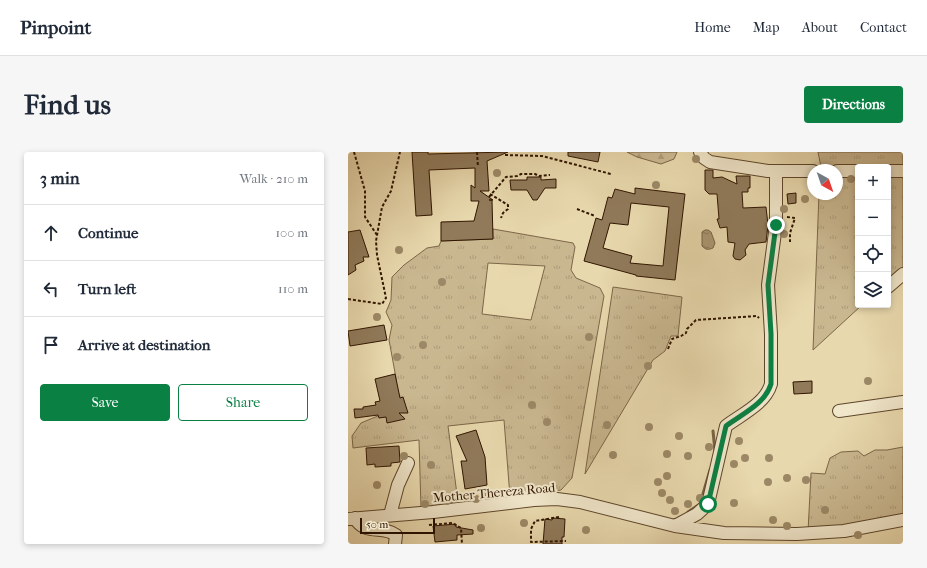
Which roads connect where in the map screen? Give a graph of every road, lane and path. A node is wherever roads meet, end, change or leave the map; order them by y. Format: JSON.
{"nodes":[{"id":1,"x":354,"y":152,"type":"edge"},
{"id":2,"x":400,"y":152,"type":"edge"},
{"id":3,"x":476,"y":152,"type":"edge"},
{"id":4,"x":536,"y":152,"type":"edge"},
{"id":5,"x":700,"y":152,"type":"edge"},
{"id":6,"x":505,"y":155,"type":"dead end"},
{"id":7,"x":536,"y":156,"type":"junction"},
{"id":8,"x":478,"y":167,"type":"dead end"},
{"id":9,"x":776,"y":171,"type":"junction"},
{"id":10,"x":807,"y":171,"type":"edge"},
{"id":11,"x":843,"y":171,"type":"edge"},
{"id":12,"x":855,"y":171,"type":"edge"},
{"id":13,"x":891,"y":171,"type":"edge"},
{"id":14,"x":903,"y":171,"type":"edge"},
{"id":15,"x":611,"y":174,"type":"dead end"},
{"id":16,"x":550,"y":176,"type":"dead end"},
{"id":17,"x":577,"y":209,"type":"dead end"},
{"id":18,"x":776,"y":214,"type":"junction"},
{"id":19,"x":595,"y":216,"type":"dead end"},
{"id":20,"x":501,"y":218,"type":"dead end"},
{"id":21,"x":377,"y":236,"type":"junction"},
{"id":22,"x":790,"y":242,"type":"dead end"},
{"id":23,"x":903,"y":274,"type":"edge"},
{"id":24,"x":891,"y":284,"type":"edge"},
{"id":25,"x":348,"y":299,"type":"edge"},
{"id":26,"x":757,"y":316,"type":"dead end"},
{"id":27,"x":668,"y":349,"type":"dead end"},
{"id":28,"x":903,"y":402,"type":"edge"},
{"id":29,"x":839,"y":411,"type":"dead end"},
{"id":30,"x":408,"y":463,"type":"dead end"},
{"id":31,"x":390,"y":515,"type":"junction"},
{"id":32,"x":559,"y":517,"type":"dead end"},
{"id":33,"x":351,"y":519,"type":"edge"},
{"id":34,"x":903,"y":520,"type":"edge"},
{"id":35,"x":429,"y":525,"type":"dead end"},
{"id":36,"x":675,"y":526,"type":"junction"},
{"id":37,"x":566,"y":541,"type":"dead end"},
{"id":38,"x":395,"y":544,"type":"edge"},
{"id":39,"x":462,"y":544,"type":"edge"}],
"edges":[{"from":1,"to":21,"type":"path"},
{"from":2,"to":21,"type":"path"},
{"from":3,"to":8,"type":"path"},
{"from":4,"to":7,"type":"path"},
{"from":5,"to":9,"type":"street"},
{"from":6,"to":7,"type":"path"},
{"from":7,"to":15,"type":"path"},
{"from":9,"to":10,"type":"street"},
{"from":9,"to":18,"type":"street"},
{"from":11,"to":12,"type":"street"},
{"from":13,"to":14,"type":"street"},
{"from":16,"to":20,"type":"path"},
{"from":17,"to":19,"type":"path"},
{"from":18,"to":22,"type":"path"},
{"from":18,"to":36,"type":"street"},
{"from":21,"to":25,"type":"path"},
{"from":23,"to":24,"type":"street"},
{"from":26,"to":27,"type":"path"},
{"from":28,"to":29,"type":"street"},
{"from":30,"to":31,"type":"street"},
{"from":31,"to":33,"type":"street","name":"Mother Thereza Road"},
{"from":31,"to":36,"type":"street","name":"Mother Thereza Road"},
{"from":32,"to":37,"type":"path"},
{"from":33,"to":38,"type":"street"},
{"from":34,"to":36,"type":"street","name":"Mother Thereza Road"},
{"from":35,"to":39,"type":"path"}]}
